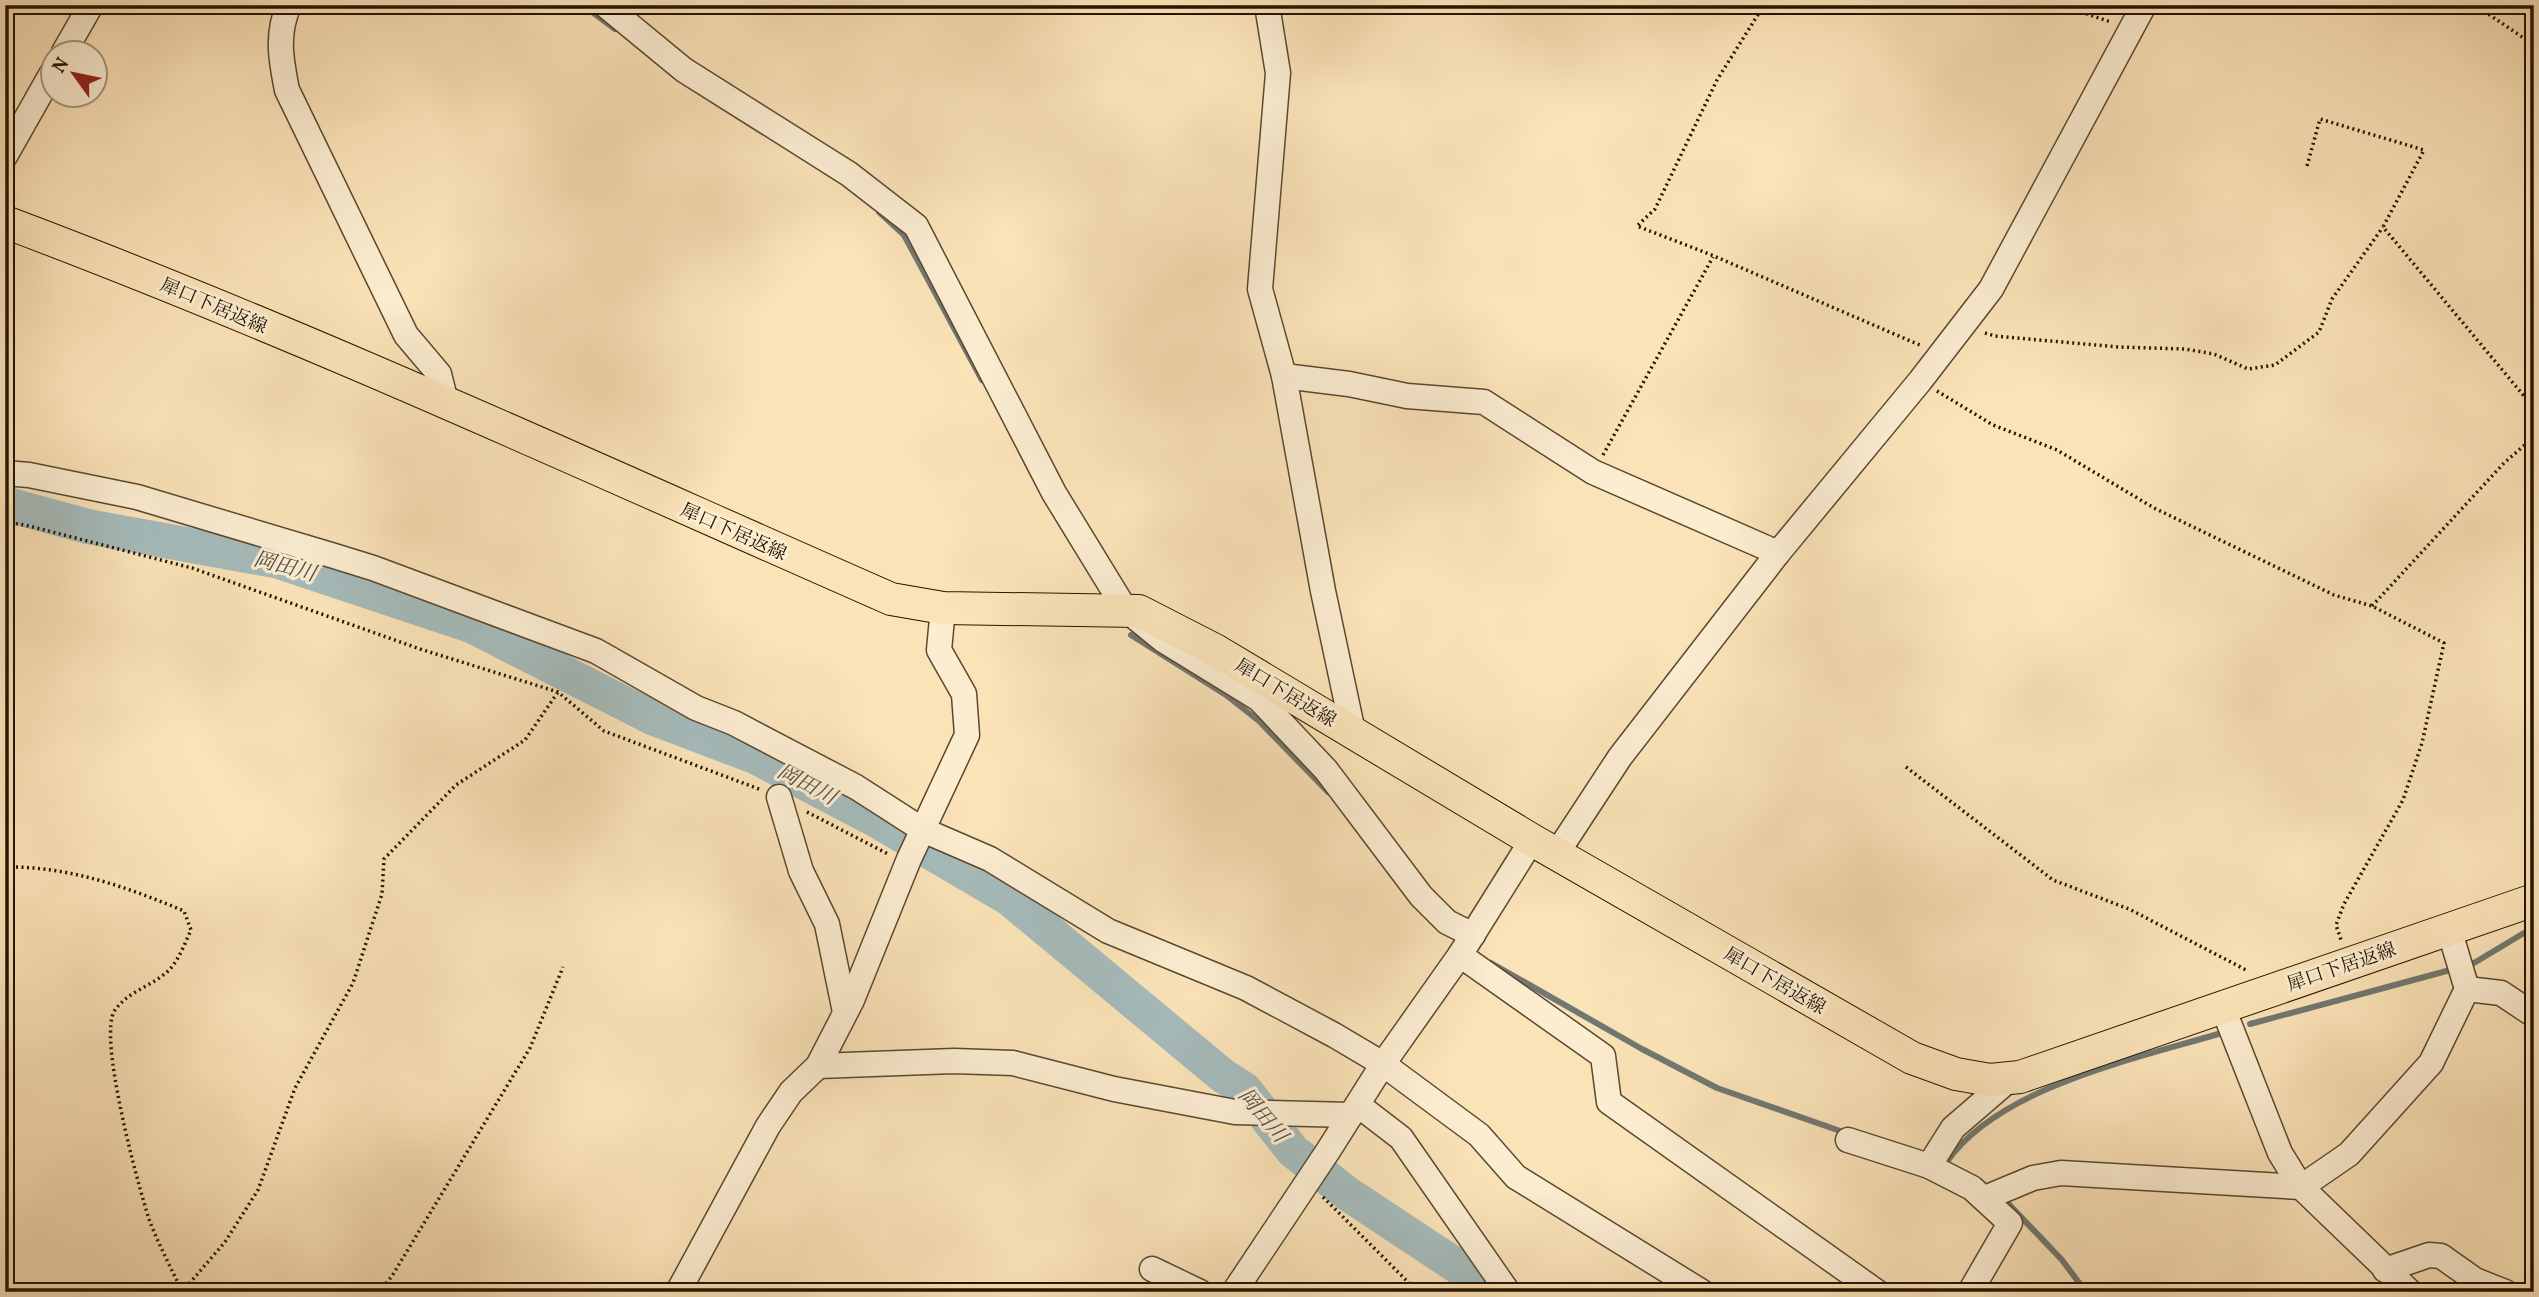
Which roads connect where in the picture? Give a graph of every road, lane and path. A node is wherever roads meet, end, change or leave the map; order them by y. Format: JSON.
{"nodes":[{"id":1,"x":91,"y":5,"type":"edge"},
{"id":2,"x":289,"y":5,"type":"edge"},
{"id":3,"x":605,"y":5,"type":"edge"},
{"id":4,"x":1267,"y":5,"type":"edge"},
{"id":5,"x":1764,"y":5,"type":"edge"},
{"id":6,"x":2060,"y":5,"type":"edge"},
{"id":7,"x":2144,"y":5,"type":"edge"},
{"id":8,"x":2475,"y":5,"type":"edge"},
{"id":9,"x":2131,"y":28,"type":"junction"},
{"id":10,"x":72,"y":38,"type":"edge"},
{"id":11,"x":2534,"y":45,"type":"edge"},
{"id":12,"x":38,"y":98,"type":"edge"},
{"id":13,"x":5,"y":156,"type":"edge"},
{"id":14,"x":2307,"y":166,"type":"dead end"},
{"id":15,"x":5,"y":222,"type":"edge"},
{"id":16,"x":2383,"y":227,"type":"junction"},
{"id":17,"x":1714,"y":256,"type":"junction"},
{"id":18,"x":1963,"y":326,"type":"junction"},
{"id":19,"x":1940,"y":354,"type":"junction"},
{"id":20,"x":1284,"y":376,"type":"junction"},
{"id":21,"x":1920,"y":381,"type":"junction"},
{"id":22,"x":446,"y":402,"type":"junction"},
{"id":23,"x":2534,"y":408,"type":"edge"},
{"id":24,"x":2534,"y":437,"type":"edge"},
{"id":25,"x":1594,"y":472,"type":"junction"},
{"id":26,"x":5,"y":473,"type":"edge"},
{"id":27,"x":5,"y":523,"type":"edge"},
{"id":28,"x":1778,"y":553,"type":"junction"},
{"id":29,"x":2372,"y":606,"type":"junction"},
{"id":30,"x":943,"y":608,"type":"junction"},
{"id":31,"x":1125,"y":609,"type":"junction"},
{"id":32,"x":558,"y":692,"type":"junction"},
{"id":33,"x":1353,"y":732,"type":"junction"},
{"id":34,"x":1906,"y":768,"type":"dead end"},
{"id":35,"x":779,"y":797,"type":"junction"},
{"id":36,"x":923,"y":830,"type":"junction"},
{"id":37,"x":1545,"y":846,"type":"junction"},
{"id":38,"x":908,"y":861,"type":"junction"},
{"id":39,"x":5,"y":867,"type":"edge"},
{"id":40,"x":2534,"y":900,"type":"edge"},
{"id":41,"x":2449,"y":929,"type":"junction"},
{"id":42,"x":1466,"y":945,"type":"junction"},
{"id":43,"x":2349,"y":965,"type":"junction"},
{"id":44,"x":563,"y":967,"type":"dead end"},
{"id":45,"x":2467,"y":989,"type":"junction"},
{"id":46,"x":2274,"y":990,"type":"junction"},
{"id":47,"x":2223,"y":1008,"type":"junction"},
{"id":48,"x":845,"y":1012,"type":"junction"},
{"id":49,"x":2534,"y":1015,"type":"edge"},
{"id":50,"x":1383,"y":1064,"type":"junction"},
{"id":51,"x":818,"y":1066,"type":"junction"},
{"id":52,"x":2011,"y":1078,"type":"junction"},
{"id":53,"x":1355,"y":1110,"type":"junction"},
{"id":54,"x":1848,"y":1140,"type":"dead end"},
{"id":55,"x":1934,"y":1158,"type":"junction"},
{"id":56,"x":1307,"y":1181,"type":"junction"},
{"id":57,"x":2301,"y":1187,"type":"junction"},
{"id":58,"x":1995,"y":1193,"type":"junction"},
{"id":59,"x":1152,"y":1269,"type":"dead end"},
{"id":60,"x":2385,"y":1270,"type":"junction"},
{"id":61,"x":181,"y":1292,"type":"edge"},
{"id":62,"x":379,"y":1292,"type":"edge"},
{"id":63,"x":678,"y":1292,"type":"edge"},
{"id":64,"x":1200,"y":1292,"type":"edge"},
{"id":65,"x":1234,"y":1292,"type":"edge"},
{"id":66,"x":1418,"y":1292,"type":"edge"},
{"id":67,"x":1508,"y":1292,"type":"edge"},
{"id":68,"x":1702,"y":1292,"type":"edge"},
{"id":69,"x":1877,"y":1292,"type":"edge"},
{"id":70,"x":1970,"y":1292,"type":"edge"},
{"id":71,"x":2410,"y":1292,"type":"edge"},
{"id":72,"x":2504,"y":1292,"type":"edge"}],
"edges":[{"from":1,"to":10,"type":"street"},
{"from":2,"to":22,"type":"street"},
{"from":3,"to":31,"type":"street"},
{"from":4,"to":20,"type":"street"},
{"from":5,"to":17,"type":"path"},
{"from":6,"to":9,"type":"path"},
{"from":7,"to":9,"type":"street"},
{"from":8,"to":11,"type":"path"},
{"from":9,"to":18,"type":"street"},
{"from":12,"to":13,"type":"street"},
{"from":14,"to":16,"type":"path"},
{"from":15,"to":22,"type":"main road","name":"犀口下居返線"},
{"from":16,"to":18,"type":"path"},
{"from":16,"to":23,"type":"path"},
{"from":17,"to":19,"type":"path"},
{"from":17,"to":25,"type":"path"},
{"from":18,"to":19,"type":"street"},
{"from":19,"to":21,"type":"street"},
{"from":20,"to":25,"type":"street"},
{"from":20,"to":33,"type":"street"},
{"from":21,"to":28,"type":"street"},
{"from":21,"to":29,"type":"path"},
{"from":22,"to":30,"type":"main road","name":"犀口下居返線"},
{"from":24,"to":29,"type":"path"},
{"from":25,"to":28,"type":"street"},
{"from":26,"to":36,"type":"street"},
{"from":27,"to":32,"type":"path"},
{"from":28,"to":37,"type":"street"},
{"from":29,"to":43,"type":"path"},
{"from":30,"to":31,"type":"main road","name":"犀口下居返線"},
{"from":30,"to":36,"type":"street"},
{"from":31,"to":33,"type":"main road","name":"犀口下居返線"},
{"from":31,"to":42,"type":"street"},
{"from":32,"to":35,"type":"path"},
{"from":32,"to":61,"type":"path"},
{"from":33,"to":37,"type":"main road","name":"犀口下居返線"},
{"from":34,"to":46,"type":"path"},
{"from":35,"to":38,"type":"path"},
{"from":35,"to":48,"type":"street"},
{"from":36,"to":38,"type":"street"},
{"from":36,"to":50,"type":"street"},
{"from":37,"to":42,"type":"street"},
{"from":37,"to":52,"type":"main road","name":"犀口下居返線"},
{"from":38,"to":48,"type":"street"},
{"from":39,"to":61,"type":"path"},
{"from":40,"to":41,"type":"main road","name":"犀口下居返線"},
{"from":41,"to":43,"type":"main road","name":"犀口下居返線"},
{"from":41,"to":45,"type":"street"},
{"from":42,"to":50,"type":"street"},
{"from":42,"to":69,"type":"street"},
{"from":43,"to":46,"type":"main road","name":"犀口下居返線"},
{"from":44,"to":62,"type":"path"},
{"from":45,"to":49,"type":"street"},
{"from":45,"to":57,"type":"street"},
{"from":46,"to":47,"type":"main road","name":"犀口下居返線"},
{"from":47,"to":52,"type":"main road","name":"犀口下居返線"},
{"from":47,"to":57,"type":"street"},
{"from":48,"to":51,"type":"street"},
{"from":50,"to":53,"type":"street"},
{"from":50,"to":68,"type":"street"},
{"from":51,"to":53,"type":"street"},
{"from":51,"to":63,"type":"street"},
{"from":52,"to":55,"type":"street"},
{"from":53,"to":56,"type":"street"},
{"from":53,"to":67,"type":"street"},
{"from":54,"to":55,"type":"street"},
{"from":55,"to":58,"type":"street"},
{"from":56,"to":65,"type":"street"},
{"from":56,"to":66,"type":"path"},
{"from":57,"to":58,"type":"street"},
{"from":57,"to":60,"type":"street"},
{"from":58,"to":70,"type":"street"},
{"from":59,"to":64,"type":"street"},
{"from":60,"to":71,"type":"street"},
{"from":60,"to":72,"type":"street"}]}
